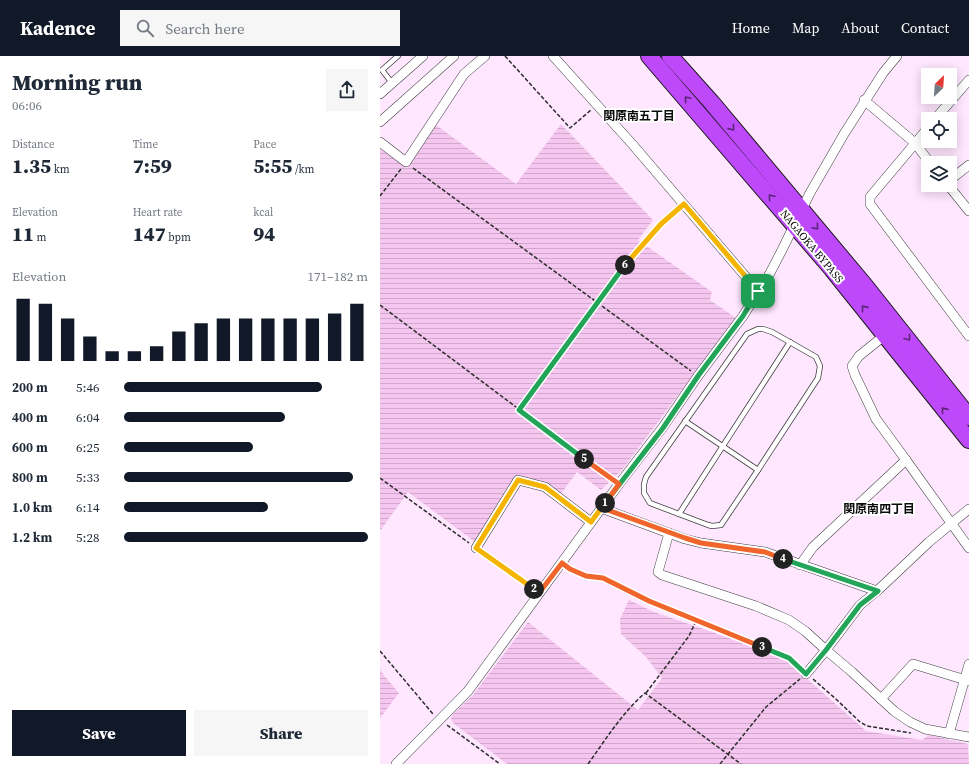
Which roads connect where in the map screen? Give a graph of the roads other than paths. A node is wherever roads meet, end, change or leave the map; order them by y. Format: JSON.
{"nodes":[{"id":1,"x":398,"y":56,"type":"edge"},
{"id":2,"x":423,"y":56,"type":"edge"},
{"id":3,"x":454,"y":56,"type":"edge"},
{"id":4,"x":486,"y":56,"type":"edge"},
{"id":5,"x":553,"y":56,"type":"edge"},
{"id":6,"x":649,"y":56,"type":"edge"},
{"id":7,"x":670,"y":56,"type":"edge"},
{"id":8,"x":897,"y":56,"type":"edge"},
{"id":9,"x":969,"y":80,"type":"edge"},
{"id":10,"x":392,"y":83,"type":"junction"},
{"id":11,"x":380,"y":94,"type":"edge"},
{"id":12,"x":864,"y":100,"type":"junction"},
{"id":13,"x":941,"y":112,"type":"edge"},
{"id":14,"x":380,"y":122,"type":"edge"},
{"id":15,"x":921,"y":136,"type":"edge"},
{"id":16,"x":380,"y":142,"type":"edge"},
{"id":17,"x":915,"y":143,"type":"junction"},
{"id":18,"x":925,"y":156,"type":"edge"},
{"id":19,"x":969,"y":165,"type":"edge"},
{"id":20,"x":957,"y":174,"type":"edge"},
{"id":21,"x":954,"y":192,"type":"edge"},
{"id":22,"x":969,"y":211,"type":"edge"},
{"id":23,"x":798,"y":218,"type":"junction"},
{"id":24,"x":758,"y":291,"type":"junction"},
{"id":25,"x":885,"y":335,"type":"junction"},
{"id":26,"x":969,"y":336,"type":"edge"},
{"id":27,"x":790,"y":342,"type":"junction"},
{"id":28,"x":969,"y":417,"type":"edge"},
{"id":29,"x":685,"y":421,"type":"junction"},
{"id":30,"x":969,"y":440,"type":"edge"},
{"id":31,"x":723,"y":447,"type":"junction"},
{"id":32,"x":906,"y":460,"type":"junction"},
{"id":33,"x":758,"y":470,"type":"junction"},
{"id":34,"x":602,"y":508,"type":"junction"},
{"id":35,"x":969,"y":509,"type":"edge"},
{"id":36,"x":679,"y":514,"type":"junction"},
{"id":37,"x":591,"y":522,"type":"junction"},
{"id":38,"x":951,"y":524,"type":"junction"},
{"id":39,"x":669,"y":533,"type":"junction"},
{"id":40,"x":476,"y":548,"type":"road end"},
{"id":41,"x":969,"y":548,"type":"edge"},
{"id":42,"x":800,"y":565,"type":"junction"},
{"id":43,"x":878,"y":591,"type":"junction"},
{"id":44,"x":826,"y":650,"type":"junction"},
{"id":45,"x":969,"y":664,"type":"edge"},
{"id":46,"x":806,"y":674,"type":"road end"},
{"id":47,"x":966,"y":680,"type":"edge"},
{"id":48,"x":881,"y":698,"type":"junction"},
{"id":49,"x":949,"y":734,"type":"junction"},
{"id":50,"x":969,"y":737,"type":"edge"},
{"id":51,"x":396,"y":764,"type":"edge"}],
"edges":[{"from":1,"to":10,"type":"lane"},
{"from":2,"to":10,"type":"street"},
{"from":3,"to":14,"type":"street"},
{"from":4,"to":16,"type":"street"},
{"from":5,"to":24,"type":"street"},
{"from":23,"to":6,"type":"highway","name":"NAGAOKA BYPASS","one_way":true},
{"from":7,"to":23,"type":"highway","name":"NAGAOKA BYPASS","one_way":true},
{"from":8,"to":12,"type":"street"},
{"from":9,"to":13,"type":"street"},
{"from":10,"to":11,"type":"street"},
{"from":12,"to":17,"type":"street"},
{"from":12,"to":23,"type":"street"},
{"from":15,"to":17,"type":"street"},
{"from":17,"to":18,"type":"street"},
{"from":17,"to":26,"type":"street"},
{"from":19,"to":20,"type":"street"},
{"from":21,"to":22,"type":"street"},
{"from":23,"to":24,"type":"street"},
{"from":25,"to":23,"type":"highway","name":"NAGAOKA BYPASS","one_way":true},
{"from":23,"to":28,"type":"highway","name":"NAGAOKA BYPASS","one_way":true},
{"from":24,"to":34,"type":"street"},
{"from":30,"to":25,"type":"highway","name":"NAGAOKA BYPASS","one_way":true},
{"from":25,"to":32,"type":"street"},
{"from":27,"to":29,"type":"lane"},
{"from":27,"to":31,"type":"lane"},
{"from":27,"to":33,"type":"lane"},
{"from":29,"to":31,"type":"lane"},
{"from":29,"to":36,"type":"lane"},
{"from":31,"to":33,"type":"lane"},
{"from":31,"to":36,"type":"lane"},
{"from":32,"to":38,"type":"street"},
{"from":32,"to":42,"type":"street"},
{"from":33,"to":36,"type":"lane"},
{"from":34,"to":37,"type":"street"},
{"from":34,"to":39,"type":"street"},
{"from":35,"to":38,"type":"street"},
{"from":37,"to":40,"type":"street"},
{"from":37,"to":51,"type":"street"},
{"from":38,"to":41,"type":"street"},
{"from":38,"to":43,"type":"street"},
{"from":39,"to":42,"type":"street"},
{"from":39,"to":44,"type":"street"},
{"from":42,"to":43,"type":"street"},
{"from":43,"to":44,"type":"street"},
{"from":44,"to":46,"type":"street"},
{"from":44,"to":48,"type":"street"},
{"from":45,"to":47,"type":"street"},
{"from":47,"to":48,"type":"street"},
{"from":47,"to":49,"type":"street"},
{"from":48,"to":49,"type":"street"},
{"from":49,"to":50,"type":"street"}]}
